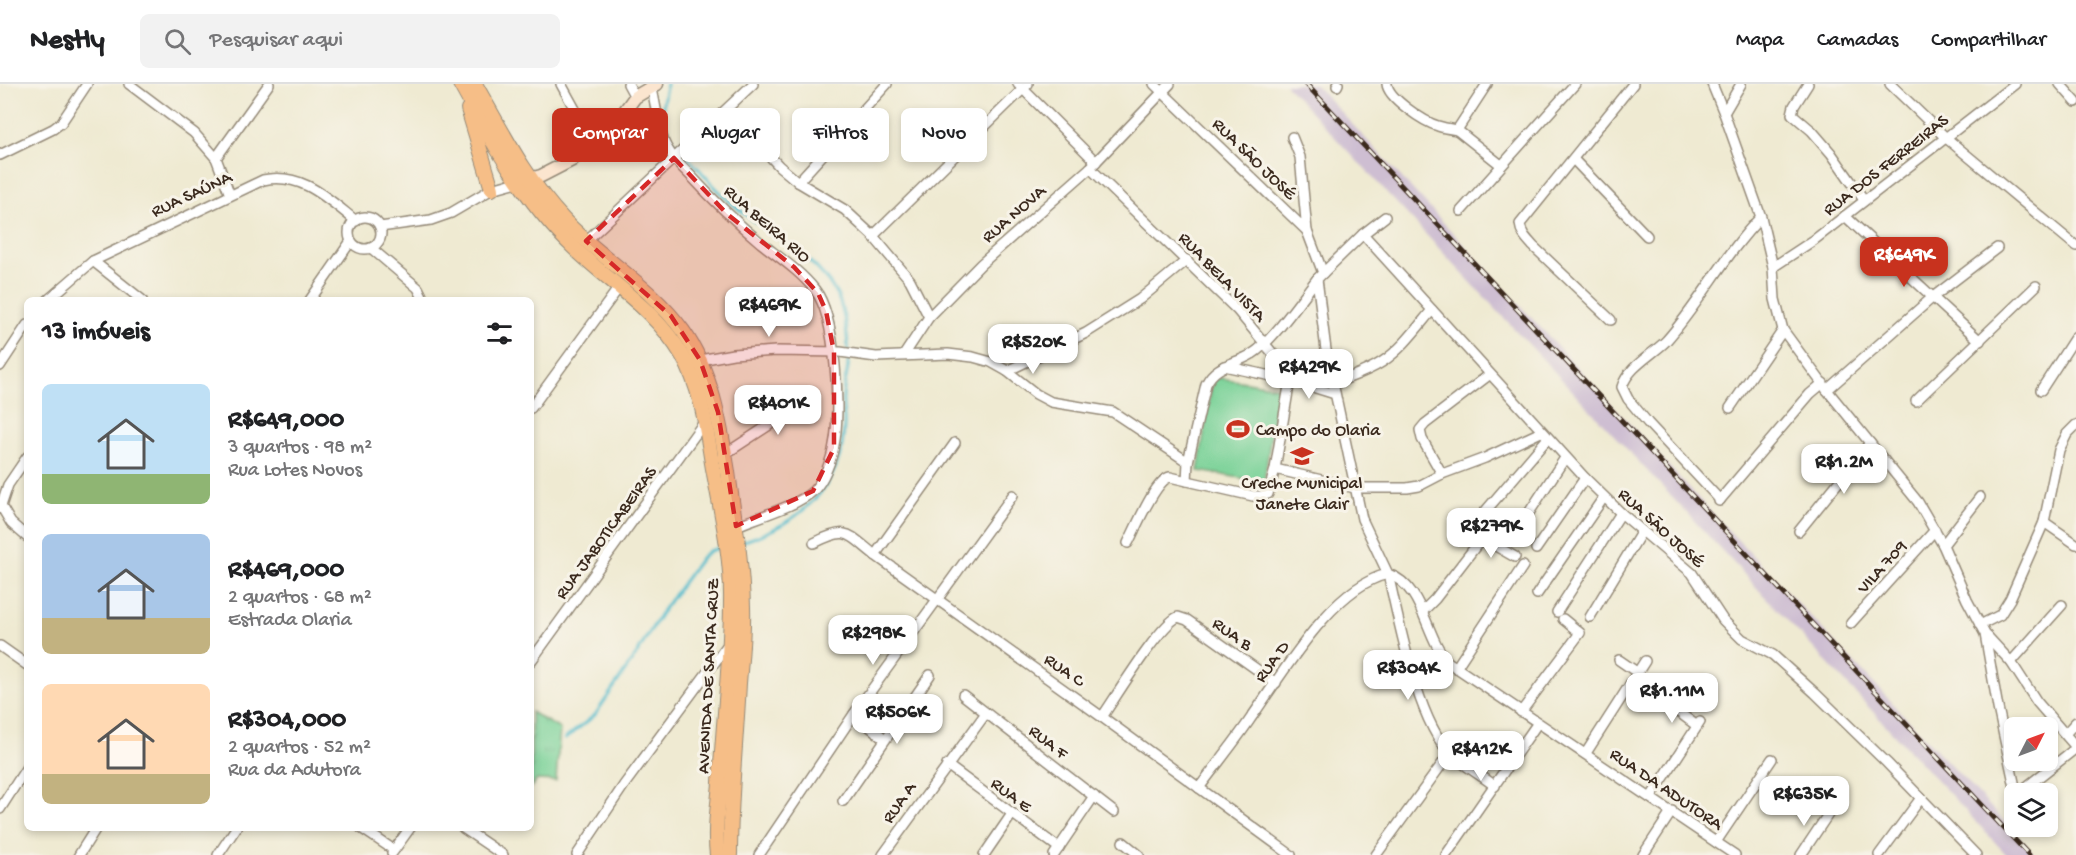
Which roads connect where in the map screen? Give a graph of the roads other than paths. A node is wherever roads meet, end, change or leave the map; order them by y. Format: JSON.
{"nodes":[{"id":1,"x":87,"y":84,"type":"edge"},
{"id":2,"x":129,"y":84,"type":"edge"},
{"id":3,"x":269,"y":84,"type":"edge"},
{"id":4,"x":561,"y":84,"type":"edge"},
{"id":5,"x":628,"y":84,"type":"edge"},
{"id":6,"x":637,"y":84,"type":"edge"},
{"id":7,"x":753,"y":84,"type":"edge"},
{"id":8,"x":887,"y":84,"type":"edge"},
{"id":9,"x":1154,"y":84,"type":"edge"},
{"id":10,"x":1170,"y":84,"type":"edge"},
{"id":11,"x":1387,"y":84,"type":"edge"},
{"id":12,"x":1488,"y":84,"type":"edge"},
{"id":13,"x":1575,"y":84,"type":"edge"},
{"id":14,"x":1633,"y":84,"type":"edge"},
{"id":15,"x":1712,"y":84,"type":"edge"},
{"id":16,"x":1741,"y":84,"type":"edge"},
{"id":17,"x":1808,"y":84,"type":"edge"},
{"id":18,"x":1890,"y":84,"type":"edge"},
{"id":19,"x":2015,"y":84,"type":"edge"},
{"id":20,"x":2060,"y":84,"type":"edge"},
{"id":21,"x":466,"y":85,"type":"edge"},
{"id":22,"x":655,"y":86,"type":"edge"},
{"id":23,"x":1023,"y":86,"type":"edge"},
{"id":24,"x":1162,"y":92,"type":"junction"},
{"id":25,"x":635,"y":97,"type":"junction"},
{"id":26,"x":2076,"y":102,"type":"edge"},
{"id":27,"x":574,"y":108,"type":"edge"},
{"id":28,"x":627,"y":108,"type":"edge"},
{"id":29,"x":729,"y":108,"type":"edge"},
{"id":30,"x":1724,"y":113,"type":"junction"},
{"id":31,"x":1457,"y":130,"type":"junction"},
{"id":32,"x":1292,"y":137,"type":"dead end"},
{"id":33,"x":1945,"y":137,"type":"junction"},
{"id":34,"x":680,"y":153,"type":"edge"},
{"id":35,"x":0,"y":155,"type":"edge"},
{"id":36,"x":676,"y":157,"type":"junction"},
{"id":37,"x":216,"y":158,"type":"junction"},
{"id":38,"x":1574,"y":160,"type":"junction"},
{"id":39,"x":568,"y":162,"type":"edge"},
{"id":40,"x":776,"y":162,"type":"edge"},
{"id":41,"x":1093,"y":165,"type":"junction"},
{"id":42,"x":1501,"y":165,"type":"junction"},
{"id":43,"x":524,"y":180,"type":"junction"},
{"id":44,"x":798,"y":182,"type":"junction"},
{"id":45,"x":492,"y":189,"type":"junction"},
{"id":46,"x":230,"y":195,"type":"junction"},
{"id":47,"x":1864,"y":200,"type":"junction"},
{"id":48,"x":1461,"y":211,"type":"dead end"},
{"id":49,"x":1845,"y":216,"type":"junction"},
{"id":50,"x":1385,"y":217,"type":"dead end"},
{"id":51,"x":1761,"y":217,"type":"junction"},
{"id":52,"x":356,"y":221,"type":"junction"},
{"id":53,"x":380,"y":227,"type":"junction"},
{"id":54,"x":1307,"y":231,"type":"junction"},
{"id":55,"x":1363,"y":234,"type":"junction"},
{"id":56,"x":873,"y":236,"type":"junction"},
{"id":57,"x":1647,"y":236,"type":"dead end"},
{"id":58,"x":351,"y":241,"type":"junction"},
{"id":59,"x":586,"y":241,"type":"junction"},
{"id":60,"x":2076,"y":246,"type":"edge"},
{"id":61,"x":371,"y":248,"type":"junction"},
{"id":62,"x":1998,"y":248,"type":"dead end"},
{"id":63,"x":93,"y":261,"type":"junction"},
{"id":64,"x":1187,"y":261,"type":"junction"},
{"id":65,"x":1773,"y":267,"type":"junction"},
{"id":66,"x":1320,"y":276,"type":"junction"},
{"id":67,"x":620,"y":286,"type":"junction"},
{"id":68,"x":2036,"y":286,"type":"dead end"},
{"id":69,"x":51,"y":297,"type":"edge"},
{"id":70,"x":136,"y":297,"type":"edge"},
{"id":71,"x":312,"y":297,"type":"edge"},
{"id":72,"x":422,"y":297,"type":"edge"},
{"id":73,"x":1933,"y":297,"type":"junction"},
{"id":74,"x":1432,"y":310,"type":"junction"},
{"id":75,"x":929,"y":317,"type":"junction"},
{"id":76,"x":1611,"y":320,"type":"dead end"},
{"id":77,"x":24,"y":330,"type":"edge"},
{"id":78,"x":1783,"y":330,"type":"junction"},
{"id":79,"x":2076,"y":336,"type":"edge"},
{"id":80,"x":1980,"y":340,"type":"junction"},
{"id":81,"x":1265,"y":344,"type":"junction"},
{"id":82,"x":837,"y":352,"type":"junction"},
{"id":83,"x":904,"y":355,"type":"junction"},
{"id":84,"x":700,"y":360,"type":"junction"},
{"id":85,"x":0,"y":366,"type":"edge"},
{"id":86,"x":1224,"y":366,"type":"junction"},
{"id":87,"x":1007,"y":371,"type":"junction"},
{"id":88,"x":1490,"y":375,"type":"junction"},
{"id":89,"x":1290,"y":380,"type":"junction"},
{"id":90,"x":1825,"y":386,"type":"junction"},
{"id":91,"x":1334,"y":389,"type":"junction"},
{"id":92,"x":2041,"y":390,"type":"dead end"},
{"id":93,"x":1916,"y":401,"type":"dead end"},
{"id":94,"x":803,"y":403,"type":"dead end"},
{"id":95,"x":534,"y":404,"type":"edge"},
{"id":96,"x":1730,"y":408,"type":"dead end"},
{"id":97,"x":705,"y":421,"type":"junction"},
{"id":98,"x":2076,"y":425,"type":"edge"},
{"id":99,"x":1544,"y":435,"type":"junction"},
{"id":100,"x":956,"y":443,"type":"dead end"},
{"id":101,"x":1870,"y":443,"type":"junction"},
{"id":102,"x":725,"y":454,"type":"junction"},
{"id":103,"x":1565,"y":458,"type":"junction"},
{"id":104,"x":24,"y":461,"type":"edge"},
{"id":105,"x":1188,"y":462,"type":"junction"},
{"id":106,"x":1275,"y":469,"type":"junction"},
{"id":107,"x":1442,"y":474,"type":"junction"},
{"id":108,"x":1585,"y":478,"type":"junction"},
{"id":109,"x":1186,"y":481,"type":"junction"},
{"id":110,"x":1355,"y":488,"type":"junction"},
{"id":111,"x":1013,"y":495,"type":"dead end"},
{"id":112,"x":1604,"y":497,"type":"junction"},
{"id":113,"x":1980,"y":497,"type":"dead end"},
{"id":114,"x":1621,"y":513,"type":"junction"},
{"id":115,"x":2044,"y":522,"type":"junction"},
{"id":116,"x":1471,"y":528,"type":"dead end"},
{"id":117,"x":1935,"y":530,"type":"junction"},
{"id":118,"x":1642,"y":531,"type":"junction"},
{"id":119,"x":1799,"y":531,"type":"dead end"},
{"id":120,"x":732,"y":533,"type":"junction"},
{"id":121,"x":24,"y":535,"type":"edge"},
{"id":122,"x":1511,"y":540,"type":"dead end"},
{"id":123,"x":814,"y":543,"type":"dead end"},
{"id":124,"x":1128,"y":543,"type":"dead end"},
{"id":125,"x":2076,"y":544,"type":"edge"},
{"id":126,"x":1943,"y":545,"type":"junction"},
{"id":127,"x":1536,"y":549,"type":"dead end"},
{"id":128,"x":875,"y":555,"type":"junction"},
{"id":129,"x":734,"y":557,"type":"junction"},
{"id":130,"x":1515,"y":557,"type":"dead end"},
{"id":131,"x":1523,"y":566,"type":"dead end"},
{"id":132,"x":1388,"y":574,"type":"junction"},
{"id":133,"x":1536,"y":594,"type":"dead end"},
{"id":134,"x":938,"y":601,"type":"junction"},
{"id":135,"x":2062,"y":605,"type":"dead end"},
{"id":136,"x":1422,"y":612,"type":"junction"},
{"id":137,"x":1590,"y":617,"type":"dead end"},
{"id":138,"x":1851,"y":623,"type":"dead end"},
{"id":139,"x":1983,"y":629,"type":"junction"},
{"id":140,"x":730,"y":643,"type":"junction"},
{"id":141,"x":0,"y":646,"type":"edge"},
{"id":142,"x":534,"y":658,"type":"edge"},
{"id":143,"x":1619,"y":660,"type":"dead end"},
{"id":144,"x":1645,"y":661,"type":"dead end"},
{"id":145,"x":2011,"y":662,"type":"junction"},
{"id":146,"x":24,"y":663,"type":"edge"},
{"id":147,"x":1456,"y":668,"type":"junction"},
{"id":148,"x":1638,"y":673,"type":"junction"},
{"id":149,"x":930,"y":675,"type":"dead end"},
{"id":150,"x":1276,"y":683,"type":"junction"},
{"id":151,"x":963,"y":695,"type":"dead end"},
{"id":152,"x":1664,"y":700,"type":"dead end"},
{"id":153,"x":1521,"y":712,"type":"junction"},
{"id":154,"x":986,"y":713,"type":"junction"},
{"id":155,"x":854,"y":714,"type":"junction"},
{"id":156,"x":1102,"y":717,"type":"junction"},
{"id":157,"x":2076,"y":722,"type":"edge"},
{"id":158,"x":1537,"y":724,"type":"junction"},
{"id":159,"x":2065,"y":734,"type":"junction"},
{"id":160,"x":885,"y":739,"type":"junction"},
{"id":161,"x":2076,"y":748,"type":"edge"},
{"id":162,"x":1450,"y":753,"type":"junction"},
{"id":163,"x":1586,"y":753,"type":"junction"},
{"id":164,"x":1772,"y":759,"type":"dead end"},
{"id":165,"x":947,"y":765,"type":"junction"},
{"id":166,"x":24,"y":772,"type":"edge"},
{"id":167,"x":1495,"y":786,"type":"junction"},
{"id":168,"x":1199,"y":788,"type":"junction"},
{"id":169,"x":1094,"y":796,"type":"junction"},
{"id":170,"x":1651,"y":797,"type":"junction"},
{"id":171,"x":1921,"y":798,"type":"junction"},
{"id":172,"x":843,"y":801,"type":"dead end"},
{"id":173,"x":0,"y":809,"type":"edge"},
{"id":174,"x":1672,"y":811,"type":"junction"},
{"id":175,"x":1114,"y":813,"type":"dead end"},
{"id":176,"x":1829,"y":813,"type":"dead end"},
{"id":177,"x":1012,"y":814,"type":"junction"},
{"id":178,"x":94,"y":831,"type":"edge"},
{"id":179,"x":234,"y":831,"type":"edge"},
{"id":180,"x":365,"y":831,"type":"edge"},
{"id":181,"x":408,"y":831,"type":"edge"},
{"id":182,"x":467,"y":831,"type":"edge"},
{"id":183,"x":1123,"y":842,"type":"dead end"},
{"id":184,"x":1716,"y":842,"type":"junction"},
{"id":185,"x":885,"y":852,"type":"edge"},
{"id":186,"x":1056,"y":852,"type":"edge"},
{"id":187,"x":392,"y":853,"type":"edge"},
{"id":188,"x":79,"y":855,"type":"edge"},
{"id":189,"x":218,"y":855,"type":"edge"},
{"id":190,"x":503,"y":855,"type":"edge"},
{"id":191,"x":576,"y":855,"type":"edge"},
{"id":192,"x":717,"y":855,"type":"edge"},
{"id":193,"x":730,"y":855,"type":"edge"},
{"id":194,"x":759,"y":855,"type":"edge"},
{"id":195,"x":896,"y":855,"type":"edge"},
{"id":196,"x":984,"y":855,"type":"edge"},
{"id":197,"x":1139,"y":855,"type":"edge"},
{"id":198,"x":1291,"y":855,"type":"edge"},
{"id":199,"x":1377,"y":855,"type":"edge"},
{"id":200,"x":1446,"y":855,"type":"edge"},
{"id":201,"x":1643,"y":855,"type":"edge"},
{"id":202,"x":1735,"y":855,"type":"edge"},
{"id":203,"x":1801,"y":855,"type":"edge"},
{"id":204,"x":1879,"y":855,"type":"edge"},
{"id":205,"x":1976,"y":855,"type":"edge"}],
"edges":[{"from":1,"to":35,"type":"street"},
{"from":2,"to":37,"type":"street"},
{"from":3,"to":37,"type":"street"},
{"from":4,"to":27,"type":"street"},
{"from":5,"to":25,"type":"street"},
{"from":6,"to":25,"type":"street"},
{"from":7,"to":29,"type":"street"},
{"from":8,"to":44,"type":"street"},
{"from":9,"to":24,"type":"street","name":"RUA SÃO JOSÉ"},
{"from":10,"to":24,"type":"street","name":"RUA NOVA"},
{"from":11,"to":31,"type":"street"},
{"from":12,"to":31,"type":"street"},
{"from":13,"to":42,"type":"street"},
{"from":14,"to":38,"type":"street"},
{"from":15,"to":30,"type":"street"},
{"from":16,"to":30,"type":"street"},
{"from":17,"to":47,"type":"street"},
{"from":18,"to":33,"type":"street"},
{"from":19,"to":33,"type":"street","name":"RUA DOS FERREIRAS"},
{"from":20,"to":26,"type":"street"},
{"from":21,"to":43,"type":"main road","name":"AVENIDA DE SANTA CRUZ"},
{"from":21,"to":45,"type":"main road"},
{"from":22,"to":25,"type":"street"},
{"from":22,"to":36,"type":"street","name":"RUA BEIRA RIO"},
{"from":23,"to":41,"type":"street","name":"RUA BELA VISTA"},
{"from":23,"to":56,"type":"street"},
{"from":24,"to":41,"type":"street","name":"RUA NOVA"},
{"from":24,"to":54,"type":"street","name":"RUA SÃO JOSÉ"},
{"from":25,"to":28,"type":"street"},
{"from":30,"to":51,"type":"street"},
{"from":31,"to":42,"type":"street"},
{"from":32,"to":54,"type":"street"},
{"from":33,"to":47,"type":"street","name":"RUA DOS FERREIRAS"},
{"from":33,"to":60,"type":"street"},
{"from":34,"to":36,"type":"street"},
{"from":36,"to":59,"type":"street"},
{"from":36,"to":82,"type":"street","name":"RUA BEIRA RIO"},
{"from":37,"to":46,"type":"street"},
{"from":38,"to":57,"type":"street"},
{"from":38,"to":76,"type":"street"},
{"from":39,"to":43,"type":"street"},
{"from":40,"to":44,"type":"street"},
{"from":41,"to":64,"type":"street","name":"RUA BELA VISTA"},
{"from":41,"to":75,"type":"street","name":"RUA NOVA"},
{"from":42,"to":48,"type":"street"},
{"from":43,"to":45,"type":"street"},
{"from":43,"to":59,"type":"main road","name":"AVENIDA DE SANTA CRUZ"},
{"from":43,"to":67,"type":"main road","name":"AVENIDA DE SANTA CRUZ"},
{"from":44,"to":56,"type":"street"},
{"from":45,"to":53,"type":"street"},
{"from":46,"to":52,"type":"street","name":"RUA SAÚNA"},
{"from":46,"to":63,"type":"street","name":"RUA SAÚNA"},
{"from":47,"to":49,"type":"street","name":"RUA DOS FERREIRAS"},
{"from":49,"to":65,"type":"street","name":"RUA DOS FERREIRAS"},
{"from":49,"to":73,"type":"street"},
{"from":50,"to":55,"type":"street"},
{"from":51,"to":65,"type":"street"},
{"from":51,"to":90,"type":"street"},
{"from":52,"to":53,"type":"street"},
{"from":52,"to":58,"type":"street"},
{"from":53,"to":61,"type":"street"},
{"from":54,"to":66,"type":"street","name":"RUA DA ADUTORA"},
{"from":55,"to":66,"type":"street"},
{"from":55,"to":74,"type":"street","name":"RUA SÃO JOSÉ"},
{"from":56,"to":75,"type":"street"},
{"from":58,"to":61,"type":"street"},
{"from":58,"to":71,"type":"street"},
{"from":59,"to":84,"type":"main road","name":"AVENIDA DE SANTA CRUZ"},
{"from":61,"to":72,"type":"street"},
{"from":62,"to":73,"type":"street"},
{"from":63,"to":69,"type":"street","name":"RUA SAÚNA"},
{"from":63,"to":70,"type":"street"},
{"from":64,"to":81,"type":"street","name":"RUA BELA VISTA"},
{"from":64,"to":87,"type":"street"},
{"from":65,"to":78,"type":"street"},
{"from":66,"to":81,"type":"street"},
{"from":66,"to":91,"type":"street","name":"RUA DA ADUTORA"},
{"from":67,"to":95,"type":"street"},
{"from":67,"to":97,"type":"main road","name":"AVENIDA DE SANTA CRUZ"},
{"from":68,"to":80,"type":"street"},
{"from":73,"to":80,"type":"street"},
{"from":73,"to":90,"type":"street"},
{"from":74,"to":88,"type":"street","name":"RUA SÃO JOSÉ"},
{"from":74,"to":91,"type":"street"},
{"from":75,"to":83,"type":"street","name":"RUA NOVA"},
{"from":77,"to":85,"type":"street"},
{"from":78,"to":90,"type":"street"},
{"from":78,"to":96,"type":"street"},
{"from":79,"to":92,"type":"street"},
{"from":80,"to":93,"type":"street"},
{"from":81,"to":86,"type":"street"},
{"from":81,"to":89,"type":"street","name":"RUA BELA VISTA"},
{"from":82,"to":83,"type":"street"},
{"from":82,"to":84,"type":"street"},
{"from":82,"to":120,"type":"street","name":"RUA BEIRA RIO"},
{"from":83,"to":87,"type":"street"},
{"from":84,"to":102,"type":"main road","name":"AVENIDA DE SANTA CRUZ"},
{"from":86,"to":89,"type":"street"},
{"from":86,"to":105,"type":"street"},
{"from":87,"to":105,"type":"street"},
{"from":88,"to":99,"type":"street","name":"RUA SÃO JOSÉ"},
{"from":88,"to":107,"type":"street"},
{"from":89,"to":91,"type":"street"},
{"from":89,"to":106,"type":"street"},
{"from":90,"to":101,"type":"street"},
{"from":91,"to":110,"type":"street","name":"RUA DA ADUTORA"},
{"from":94,"to":102,"type":"street"},
{"from":97,"to":120,"type":"main road","name":"AVENIDA DE SANTA CRUZ"},
{"from":97,"to":142,"type":"street","name":"RUA JABOTICABEIRAS"},
{"from":98,"to":115,"type":"street"},
{"from":99,"to":103,"type":"street","name":"RUA SÃO JOSÉ"},
{"from":99,"to":107,"type":"street"},
{"from":99,"to":116,"type":"street"},
{"from":100,"to":128,"type":"street"},
{"from":101,"to":117,"type":"street"},
{"from":101,"to":119,"type":"street"},
{"from":102,"to":120,"type":"main road","name":"AVENIDA DE SANTA CRUZ"},
{"from":103,"to":108,"type":"street","name":"RUA SÃO JOSÉ"},
{"from":103,"to":122,"type":"street"},
{"from":104,"to":121,"type":"street"},
{"from":105,"to":109,"type":"street"},
{"from":106,"to":109,"type":"street"},
{"from":106,"to":110,"type":"street"},
{"from":107,"to":110,"type":"street"},
{"from":108,"to":112,"type":"street","name":"RUA SÃO JOSÉ"},
{"from":108,"to":127,"type":"street"},
{"from":109,"to":124,"type":"street"},
{"from":110,"to":132,"type":"street","name":"RUA DA ADUTORA"},
{"from":111,"to":134,"type":"street"},
{"from":112,"to":114,"type":"street","name":"RUA SÃO JOSÉ"},
{"from":112,"to":133,"type":"street"},
{"from":113,"to":126,"type":"street"},
{"from":114,"to":118,"type":"street","name":"RUA SÃO JOSÉ"},
{"from":114,"to":153,"type":"street"},
{"from":115,"to":125,"type":"street"},
{"from":115,"to":139,"type":"street"},
{"from":117,"to":126,"type":"street"},
{"from":117,"to":138,"type":"street","name":"VILA 709"},
{"from":118,"to":137,"type":"street"},
{"from":118,"to":171,"type":"street","name":"RUA SÃO JOSÉ"},
{"from":120,"to":129,"type":"main road","name":"AVENIDA DE SANTA CRUZ"},
{"from":123,"to":128,"type":"street","name":"RUA C"},
{"from":126,"to":139,"type":"street"},
{"from":128,"to":134,"type":"street","name":"RUA C"},
{"from":129,"to":140,"type":"main road","name":"AVENIDA DE SANTA CRUZ"},
{"from":129,"to":193,"type":"main road","name":"AVENIDA DE SANTA CRUZ"},
{"from":130,"to":136,"type":"street"},
{"from":131,"to":147,"type":"street"},
{"from":132,"to":136,"type":"street","name":"RUA DA ADUTORA"},
{"from":132,"to":150,"type":"street","name":"RUA D"},
{"from":132,"to":162,"type":"street"},
{"from":134,"to":155,"type":"street"},
{"from":134,"to":156,"type":"street","name":"RUA C"},
{"from":135,"to":145,"type":"street"},
{"from":136,"to":147,"type":"street","name":"RUA DA ADUTORA"},
{"from":139,"to":145,"type":"street"},
{"from":139,"to":161,"type":"street"},
{"from":140,"to":191,"type":"street"},
{"from":140,"to":192,"type":"main road","name":"AVENIDA DE SANTA CRUZ"},
{"from":141,"to":146,"type":"street"},
{"from":143,"to":148,"type":"street"},
{"from":144,"to":148,"type":"street"},
{"from":145,"to":159,"type":"street"},
{"from":147,"to":153,"type":"street","name":"RUA DA ADUTORA"},
{"from":148,"to":163,"type":"street"},
{"from":149,"to":160,"type":"street"},
{"from":150,"to":156,"type":"street","name":"RUA B"},
{"from":150,"to":168,"type":"street","name":"RUA D"},
{"from":151,"to":154,"type":"street","name":"RUA F"},
{"from":152,"to":170,"type":"street"},
{"from":153,"to":158,"type":"street","name":"RUA DA ADUTORA"},
{"from":154,"to":165,"type":"street","name":"RUA A"},
{"from":154,"to":169,"type":"street","name":"RUA F"},
{"from":155,"to":160,"type":"street"},
{"from":155,"to":194,"type":"street"},
{"from":156,"to":168,"type":"street","name":"RUA C"},
{"from":157,"to":159,"type":"street"},
{"from":158,"to":163,"type":"street","name":"RUA DA ADUTORA"},
{"from":158,"to":167,"type":"street"},
{"from":159,"to":161,"type":"street"},
{"from":160,"to":172,"type":"street"},
{"from":162,"to":167,"type":"street"},
{"from":162,"to":199,"type":"street"},
{"from":163,"to":170,"type":"street","name":"RUA DA ADUTORA"},
{"from":164,"to":184,"type":"street"},
{"from":165,"to":177,"type":"street","name":"RUA E"},
{"from":165,"to":185,"type":"street","name":"RUA A"},
{"from":166,"to":173,"type":"street"},
{"from":167,"to":200,"type":"street"},
{"from":168,"to":198,"type":"street","name":"RUA C"},
{"from":169,"to":175,"type":"street","name":"RUA F"},
{"from":169,"to":186,"type":"street"},
{"from":170,"to":174,"type":"street","name":"RUA DA ADUTORA"},
{"from":171,"to":204,"type":"street"},
{"from":171,"to":205,"type":"street","name":"RUA SÃO JOSÉ"},
{"from":174,"to":184,"type":"street","name":"RUA DA ADUTORA"},
{"from":174,"to":201,"type":"street"},
{"from":176,"to":203,"type":"street"},
{"from":177,"to":186,"type":"street","name":"RUA E"},
{"from":177,"to":196,"type":"street"},
{"from":178,"to":188,"type":"street"},
{"from":179,"to":189,"type":"street"},
{"from":180,"to":187,"type":"street"},
{"from":181,"to":187,"type":"street"},
{"from":182,"to":190,"type":"street"},
{"from":183,"to":197,"type":"street"},
{"from":184,"to":202,"type":"street","name":"RUA DA ADUTORA"},
{"from":185,"to":195,"type":"street"}]}
